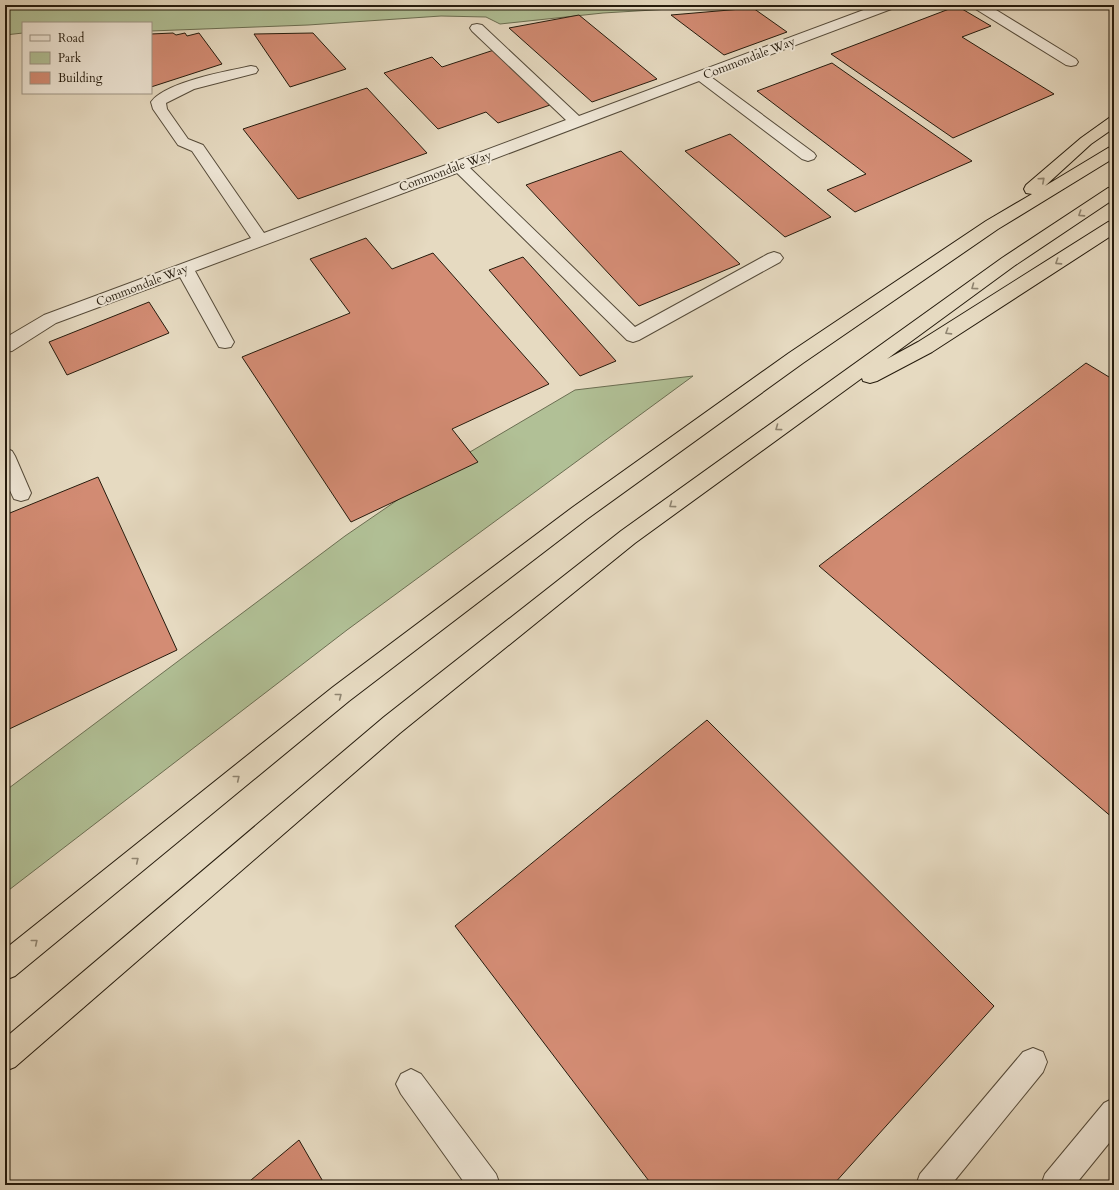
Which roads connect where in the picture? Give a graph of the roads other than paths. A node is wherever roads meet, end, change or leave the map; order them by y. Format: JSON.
{"nodes":[{"id":1,"x":890,"y":5,"type":"edge"},
{"id":2,"x":979,"y":5,"type":"edge"},
{"id":3,"x":477,"y":28,"type":"dead end"},
{"id":4,"x":1071,"y":62,"type":"dead end"},
{"id":5,"x":251,"y":70,"type":"dead end"},
{"id":6,"x":701,"y":76,"type":"junction"},
{"id":7,"x":1114,"y":121,"type":"edge"},
{"id":8,"x":577,"y":122,"type":"junction"},
{"id":9,"x":1114,"y":151,"type":"edge"},
{"id":10,"x":808,"y":156,"type":"dead end"},
{"id":11,"x":459,"y":166,"type":"junction"},
{"id":12,"x":1114,"y":192,"type":"edge"},
{"id":13,"x":992,"y":225,"type":"junction"},
{"id":14,"x":1114,"y":226,"type":"edge"},
{"id":15,"x":261,"y":240,"type":"junction"},
{"id":16,"x":774,"y":258,"type":"dead end"},
{"id":17,"x":185,"y":269,"type":"junction"},
{"id":18,"x":225,"y":342,"type":"dead end"},
{"id":19,"x":5,"y":346,"type":"edge"},
{"id":20,"x":796,"y":415,"type":"junction"},
{"id":21,"x":5,"y":456,"type":"edge"},
{"id":22,"x":21,"y":493,"type":"dead end"},
{"id":23,"x":5,"y":966,"type":"edge"},
{"id":24,"x":5,"y":1056,"type":"edge"},
{"id":25,"x":1033,"y":1062,"type":"dead end"},
{"id":26,"x":411,"y":1084,"type":"dead end"},
{"id":27,"x":1111,"y":1124,"type":"edge"},
{"id":28,"x":485,"y":1185,"type":"edge"},
{"id":29,"x":930,"y":1185,"type":"edge"},
{"id":30,"x":1056,"y":1185,"type":"edge"}],
"edges":[{"from":1,"to":6,"type":"street","name":"Commondale Way"},
{"from":2,"to":4,"type":"street"},
{"from":3,"to":8,"type":"street"},
{"from":5,"to":15,"type":"street"},
{"from":6,"to":8,"type":"street","name":"Commondale Way"},
{"from":6,"to":10,"type":"street"},
{"from":13,"to":7,"type":"highway","one_way":true},
{"from":8,"to":11,"type":"street","name":"Commondale Way"},
{"from":9,"to":13,"type":"highway"},
{"from":11,"to":15,"type":"street","name":"Commondale Way"},
{"from":11,"to":16,"type":"street"},
{"from":12,"to":20,"type":"highway","one_way":true},
{"from":23,"to":13,"type":"highway","one_way":true},
{"from":14,"to":20,"type":"highway","one_way":true},
{"from":15,"to":17,"type":"street","name":"Commondale Way"},
{"from":17,"to":18,"type":"street"},
{"from":17,"to":19,"type":"street","name":"Commondale Way"},
{"from":20,"to":24,"type":"highway","one_way":true},
{"from":21,"to":22,"type":"street"},
{"from":25,"to":29,"type":"street"},
{"from":26,"to":28,"type":"street"},
{"from":27,"to":30,"type":"street"}]}
